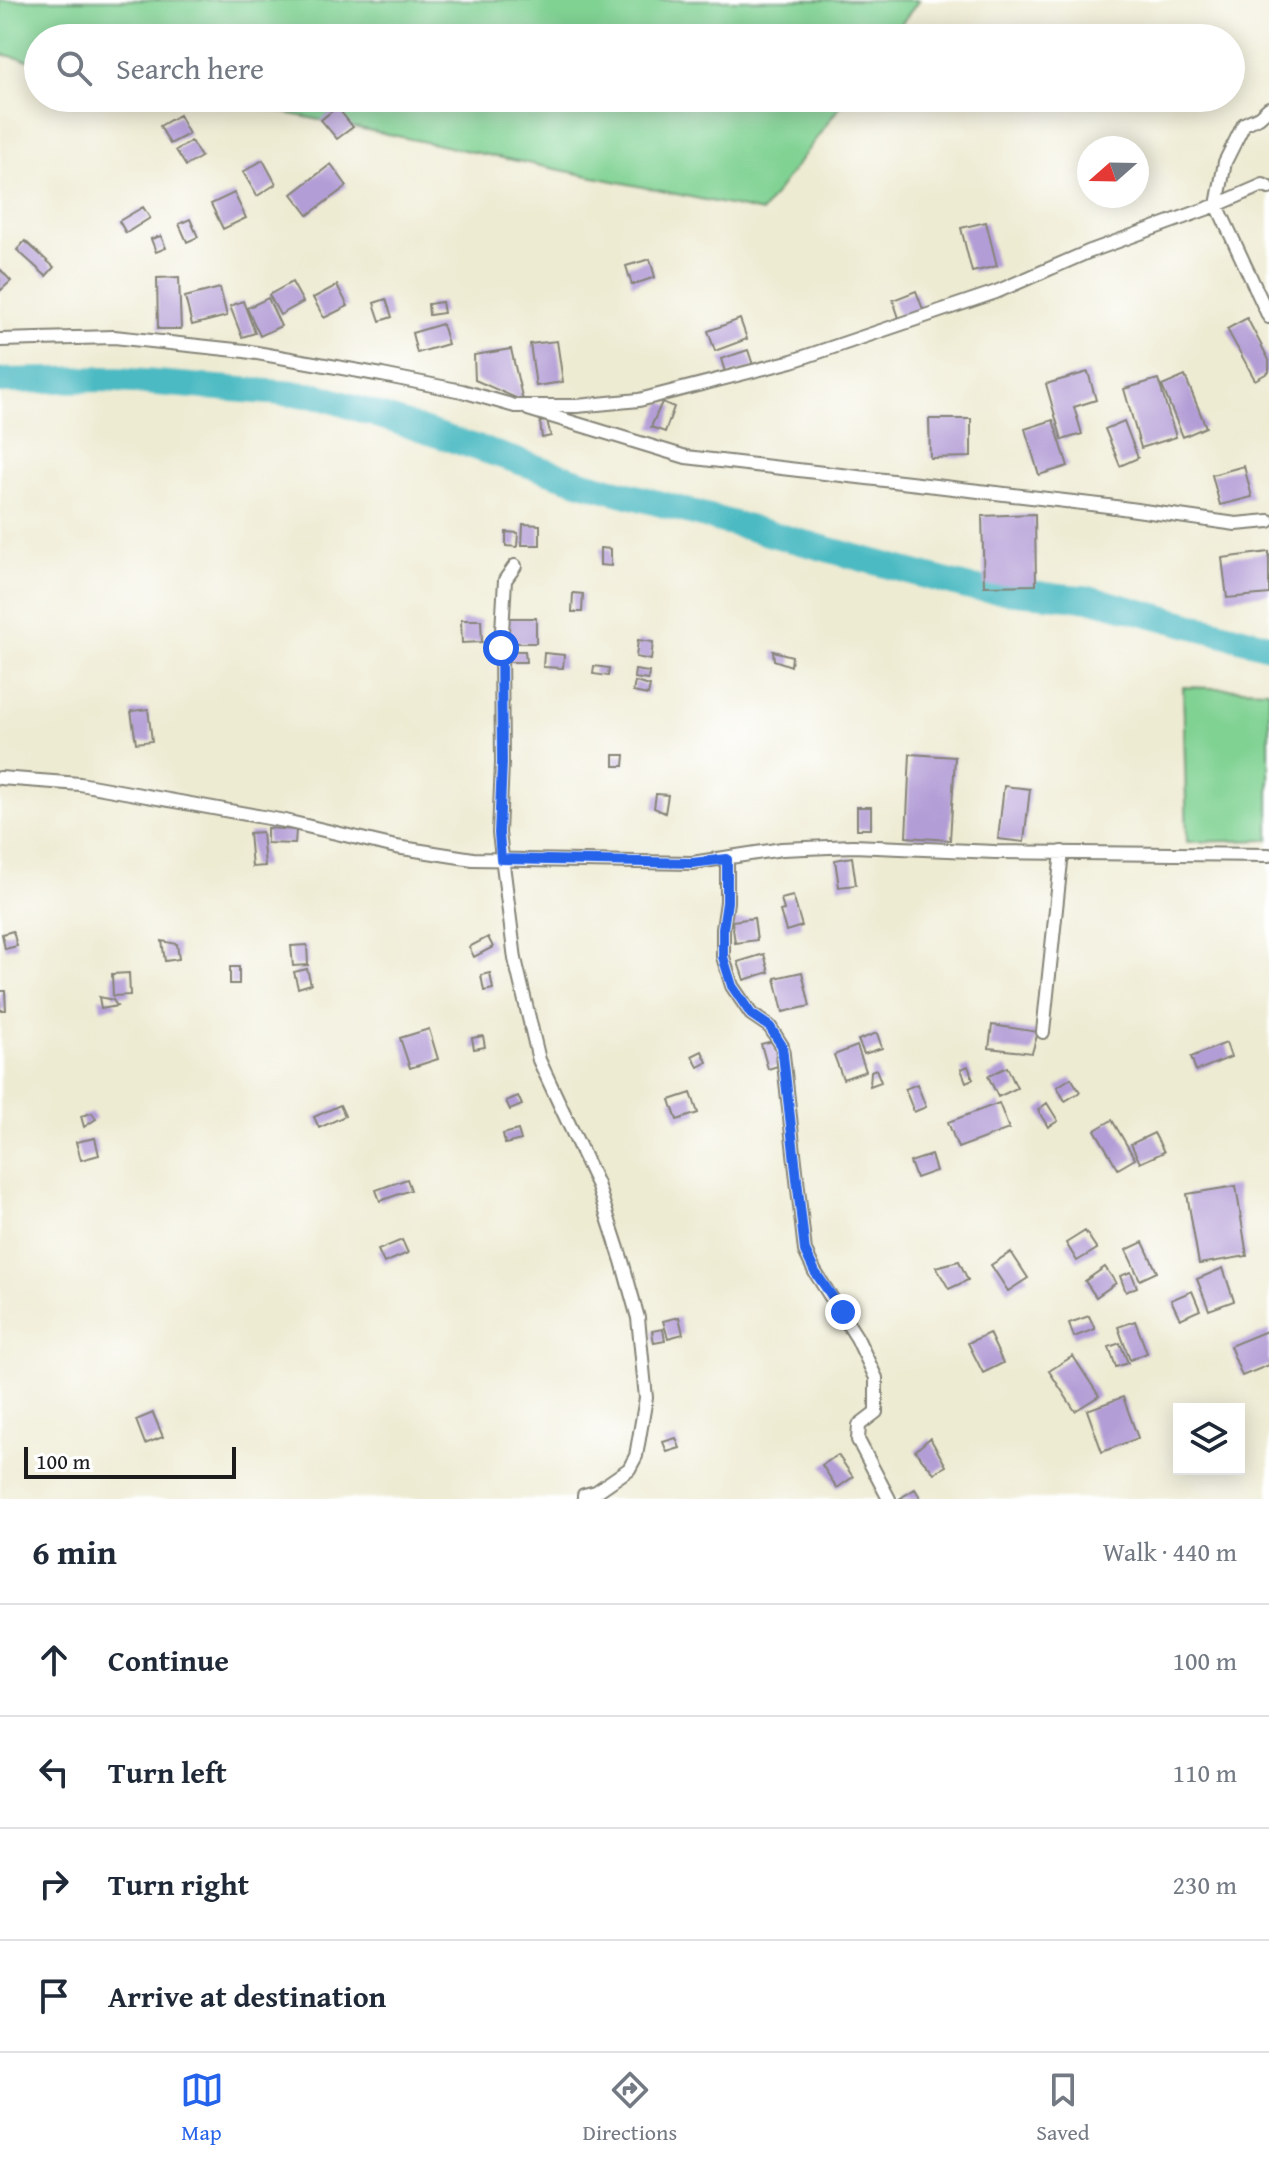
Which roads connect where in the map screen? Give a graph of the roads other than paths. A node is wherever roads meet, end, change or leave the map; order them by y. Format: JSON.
{"nodes":[{"id":1,"x":1269,"y":108,"type":"edge"},
{"id":2,"x":1269,"y":188,"type":"edge"},
{"id":3,"x":1217,"y":205,"type":"junction"},
{"id":4,"x":1269,"y":317,"type":"edge"},
{"id":5,"x":0,"y":340,"type":"edge"},
{"id":6,"x":515,"y":406,"type":"junction"},
{"id":7,"x":1269,"y":521,"type":"edge"},
{"id":8,"x":515,"y":566,"type":"dead end"},
{"id":9,"x":0,"y":778,"type":"edge"},
{"id":10,"x":1062,"y":852,"type":"junction"},
{"id":11,"x":1269,"y":855,"type":"edge"},
{"id":12,"x":501,"y":859,"type":"junction"},
{"id":13,"x":727,"y":859,"type":"junction"},
{"id":14,"x":1043,"y":1032,"type":"dead end"},
{"id":15,"x":584,"y":1499,"type":"edge"},
{"id":16,"x":889,"y":1499,"type":"edge"}],
"edges":[{"from":1,"to":3,"type":"street"},
{"from":2,"to":3,"type":"street"},
{"from":3,"to":4,"type":"street"},
{"from":3,"to":6,"type":"street"},
{"from":5,"to":6,"type":"street"},
{"from":6,"to":7,"type":"street"},
{"from":8,"to":12,"type":"street"},
{"from":9,"to":12,"type":"street"},
{"from":10,"to":11,"type":"street"},
{"from":10,"to":13,"type":"street"},
{"from":10,"to":14,"type":"street"},
{"from":12,"to":13,"type":"street"},
{"from":12,"to":15,"type":"street"},
{"from":13,"to":16,"type":"street"}]}
